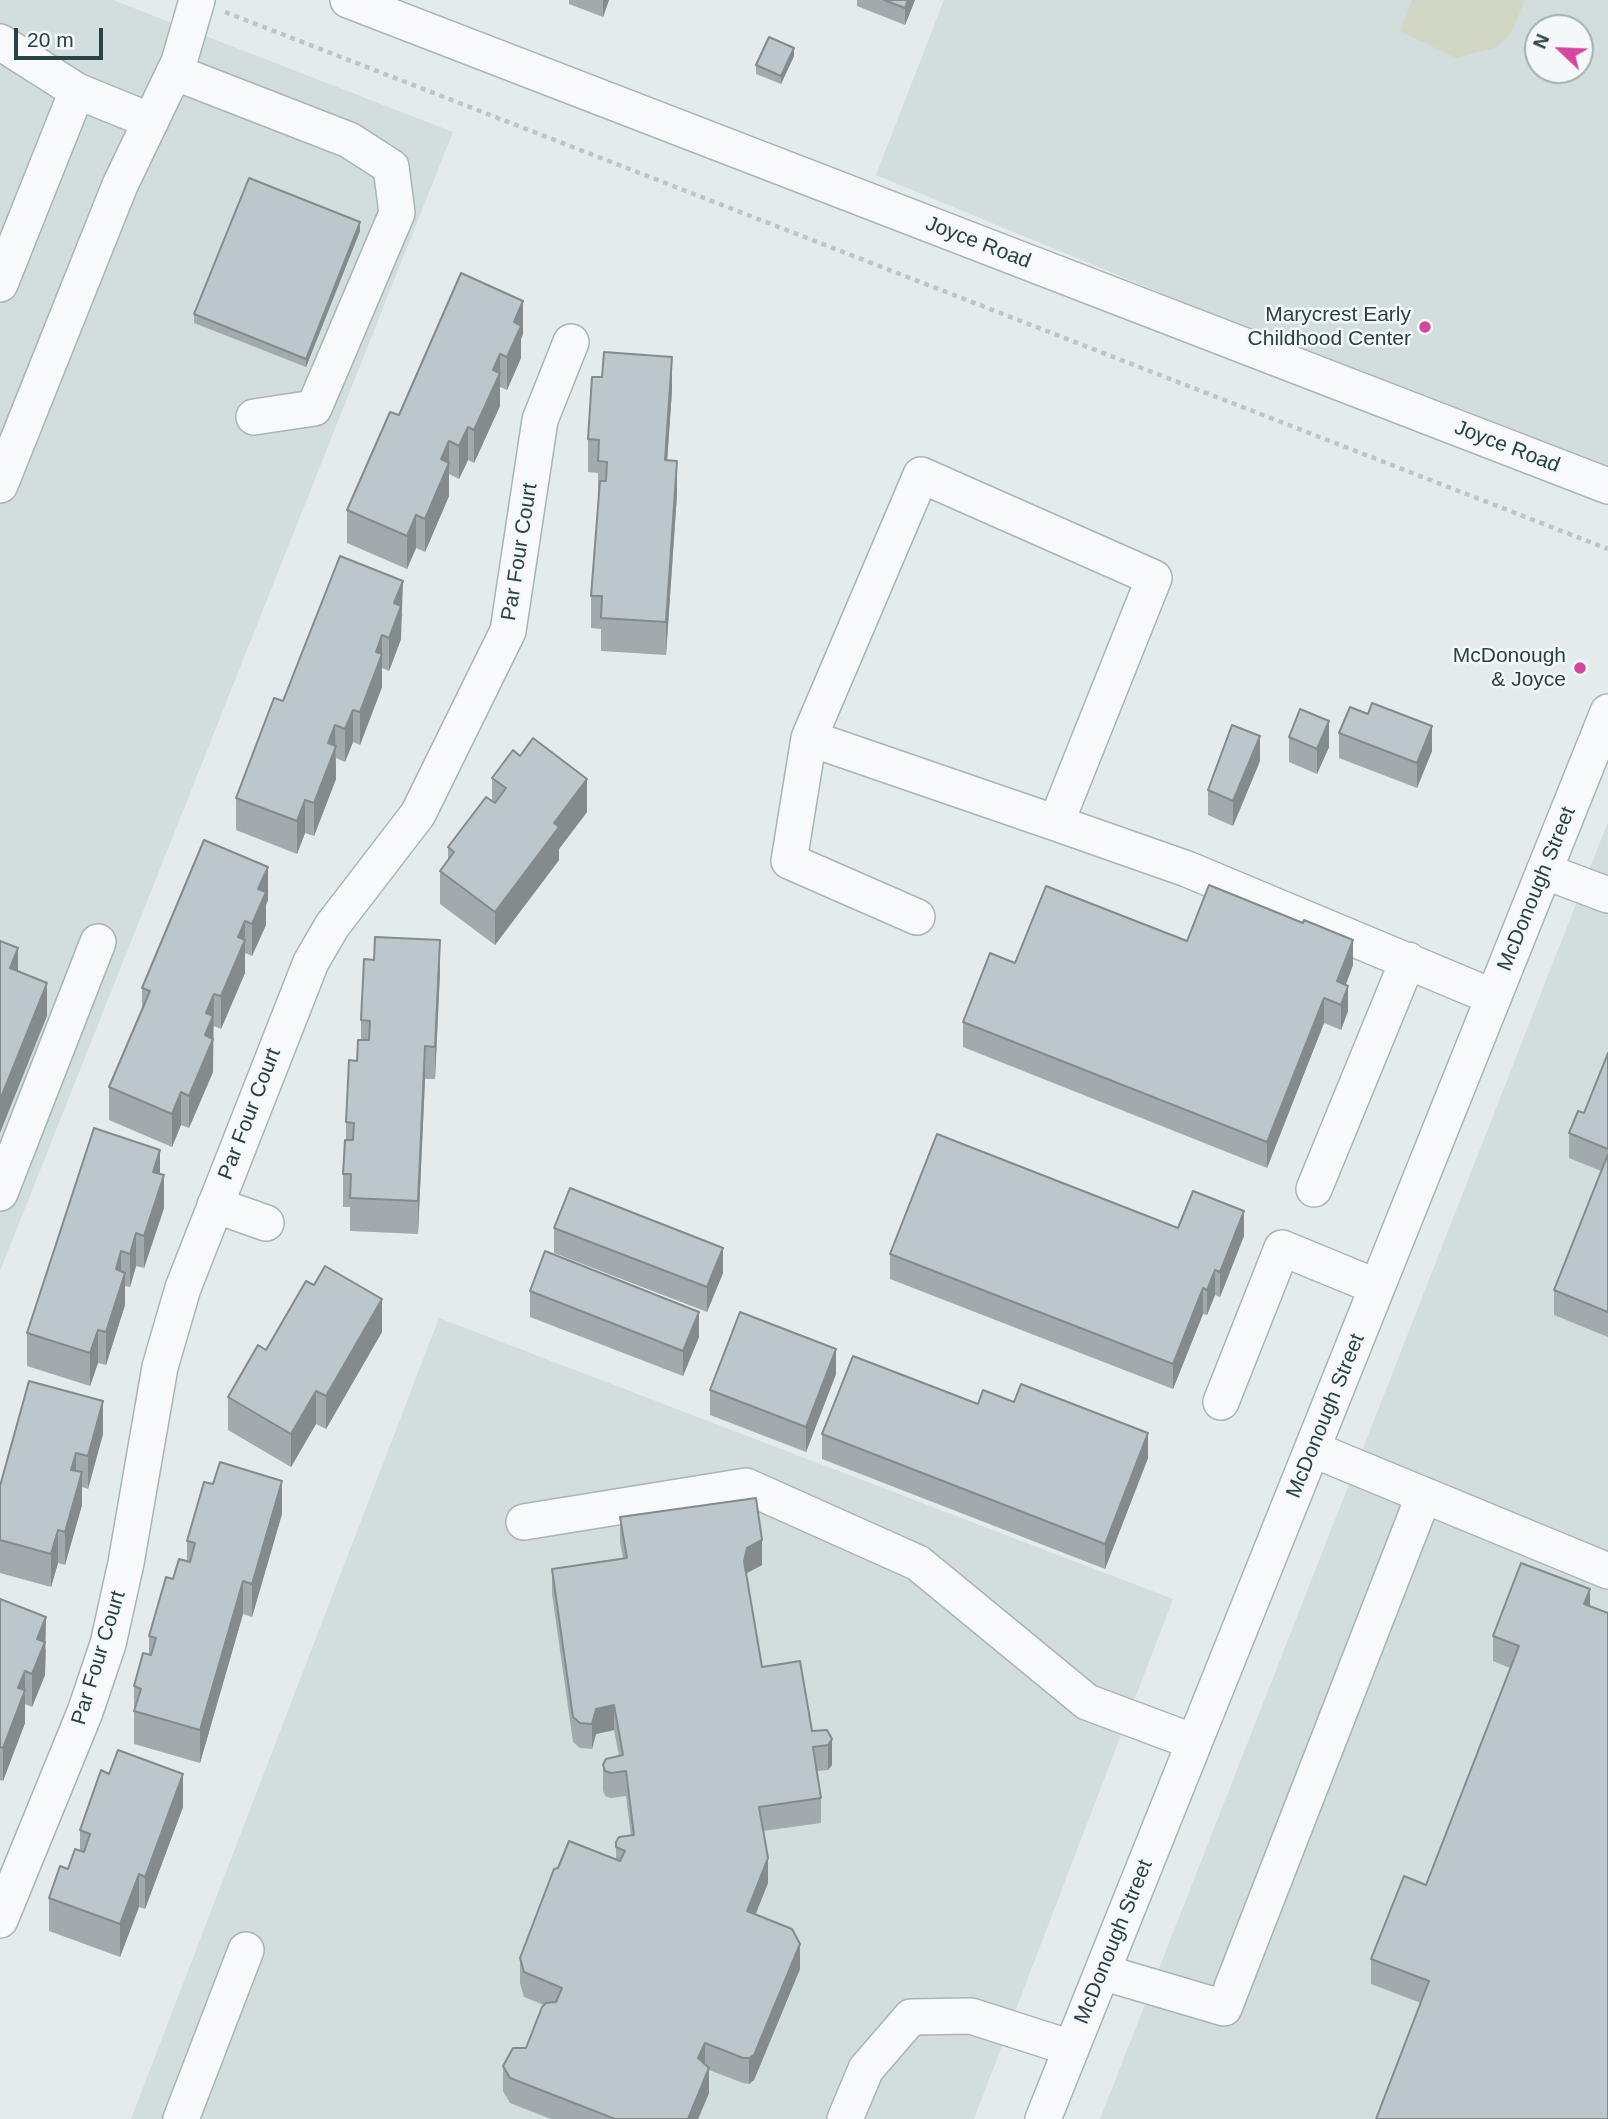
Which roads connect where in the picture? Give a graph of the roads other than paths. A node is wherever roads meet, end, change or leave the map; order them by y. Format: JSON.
{"nodes":[{"id":1,"x":197,"y":0,"type":"edge"},
{"id":2,"x":348,"y":0,"type":"edge"},
{"id":3,"x":1,"y":45,"type":"edge"},
{"id":4,"x":174,"y":72,"type":"junction"},
{"id":5,"x":76,"y":91,"type":"junction"},
{"id":6,"x":151,"y":121,"type":"junction"},
{"id":7,"x":1,"y":276,"type":"edge"},
{"id":8,"x":571,"y":342,"type":"dead end"},
{"id":9,"x":254,"y":417,"type":"dead end"},
{"id":10,"x":0,"y":485,"type":"edge"},
{"id":11,"x":1608,"y":486,"type":"edge"},
{"id":12,"x":1608,"y":712,"type":"edge"},
{"id":13,"x":809,"y":738,"type":"junction"},
{"id":14,"x":1056,"y":823,"type":"junction"},
{"id":15,"x":1544,"y":871,"type":"junction"},
{"id":16,"x":1608,"y":895,"type":"edge"},
{"id":17,"x":917,"y":917,"type":"dead end"},
{"id":18,"x":98,"y":942,"type":"dead end"},
{"id":19,"x":1408,"y":960,"type":"junction"},
{"id":20,"x":1493,"y":997,"type":"junction"},
{"id":21,"x":1314,"y":1189,"type":"dead end"},
{"id":22,"x":0,"y":1193,"type":"edge"},
{"id":23,"x":215,"y":1205,"type":"junction"},
{"id":24,"x":266,"y":1223,"type":"dead end"},
{"id":25,"x":1377,"y":1287,"type":"junction"},
{"id":26,"x":1221,"y":1402,"type":"dead end"},
{"id":27,"x":1312,"y":1449,"type":"junction"},
{"id":28,"x":1424,"y":1495,"type":"junction"},
{"id":29,"x":524,"y":1522,"type":"dead end"},
{"id":30,"x":1608,"y":1571,"type":"edge"},
{"id":31,"x":1194,"y":1742,"type":"junction"},
{"id":32,"x":0,"y":1920,"type":"edge"},
{"id":33,"x":246,"y":1950,"type":"dead end"},
{"id":34,"x":1102,"y":1972,"type":"junction"},
{"id":35,"x":1071,"y":2048,"type":"junction"},
{"id":36,"x":181,"y":2119,"type":"edge"},
{"id":37,"x":845,"y":2119,"type":"edge"},
{"id":38,"x":1043,"y":2119,"type":"edge"}],
"edges":[{"from":1,"to":4,"type":"street"},
{"from":2,"to":11,"type":"street","name":"Joyce Road"},
{"from":3,"to":5,"type":"street"},
{"from":4,"to":6,"type":"street"},
{"from":4,"to":9,"type":"street"},
{"from":5,"to":6,"type":"street"},
{"from":5,"to":7,"type":"street"},
{"from":6,"to":10,"type":"street"},
{"from":8,"to":23,"type":"street","name":"Par Four Court"},
{"from":12,"to":15,"type":"street","name":"McDonough Street"},
{"from":13,"to":14,"type":"street"},
{"from":13,"to":14,"type":"street"},
{"from":13,"to":17,"type":"street"},
{"from":14,"to":19,"type":"street"},
{"from":15,"to":16,"type":"street"},
{"from":15,"to":20,"type":"street","name":"McDonough Street"},
{"from":18,"to":22,"type":"street"},
{"from":19,"to":20,"type":"street"},
{"from":19,"to":21,"type":"street"},
{"from":20,"to":25,"type":"street","name":"McDonough Street"},
{"from":23,"to":24,"type":"street"},
{"from":23,"to":32,"type":"street","name":"Par Four Court"},
{"from":25,"to":26,"type":"street"},
{"from":25,"to":27,"type":"street","name":"McDonough Street"},
{"from":27,"to":28,"type":"street"},
{"from":27,"to":31,"type":"street","name":"McDonough Street"},
{"from":28,"to":30,"type":"street"},
{"from":28,"to":34,"type":"street"},
{"from":29,"to":31,"type":"street"},
{"from":31,"to":34,"type":"street","name":"McDonough Street"},
{"from":33,"to":36,"type":"street"},
{"from":34,"to":35,"type":"street","name":"McDonough Street"},
{"from":35,"to":37,"type":"street"},
{"from":35,"to":38,"type":"street","name":"McDonough Street"}]}
